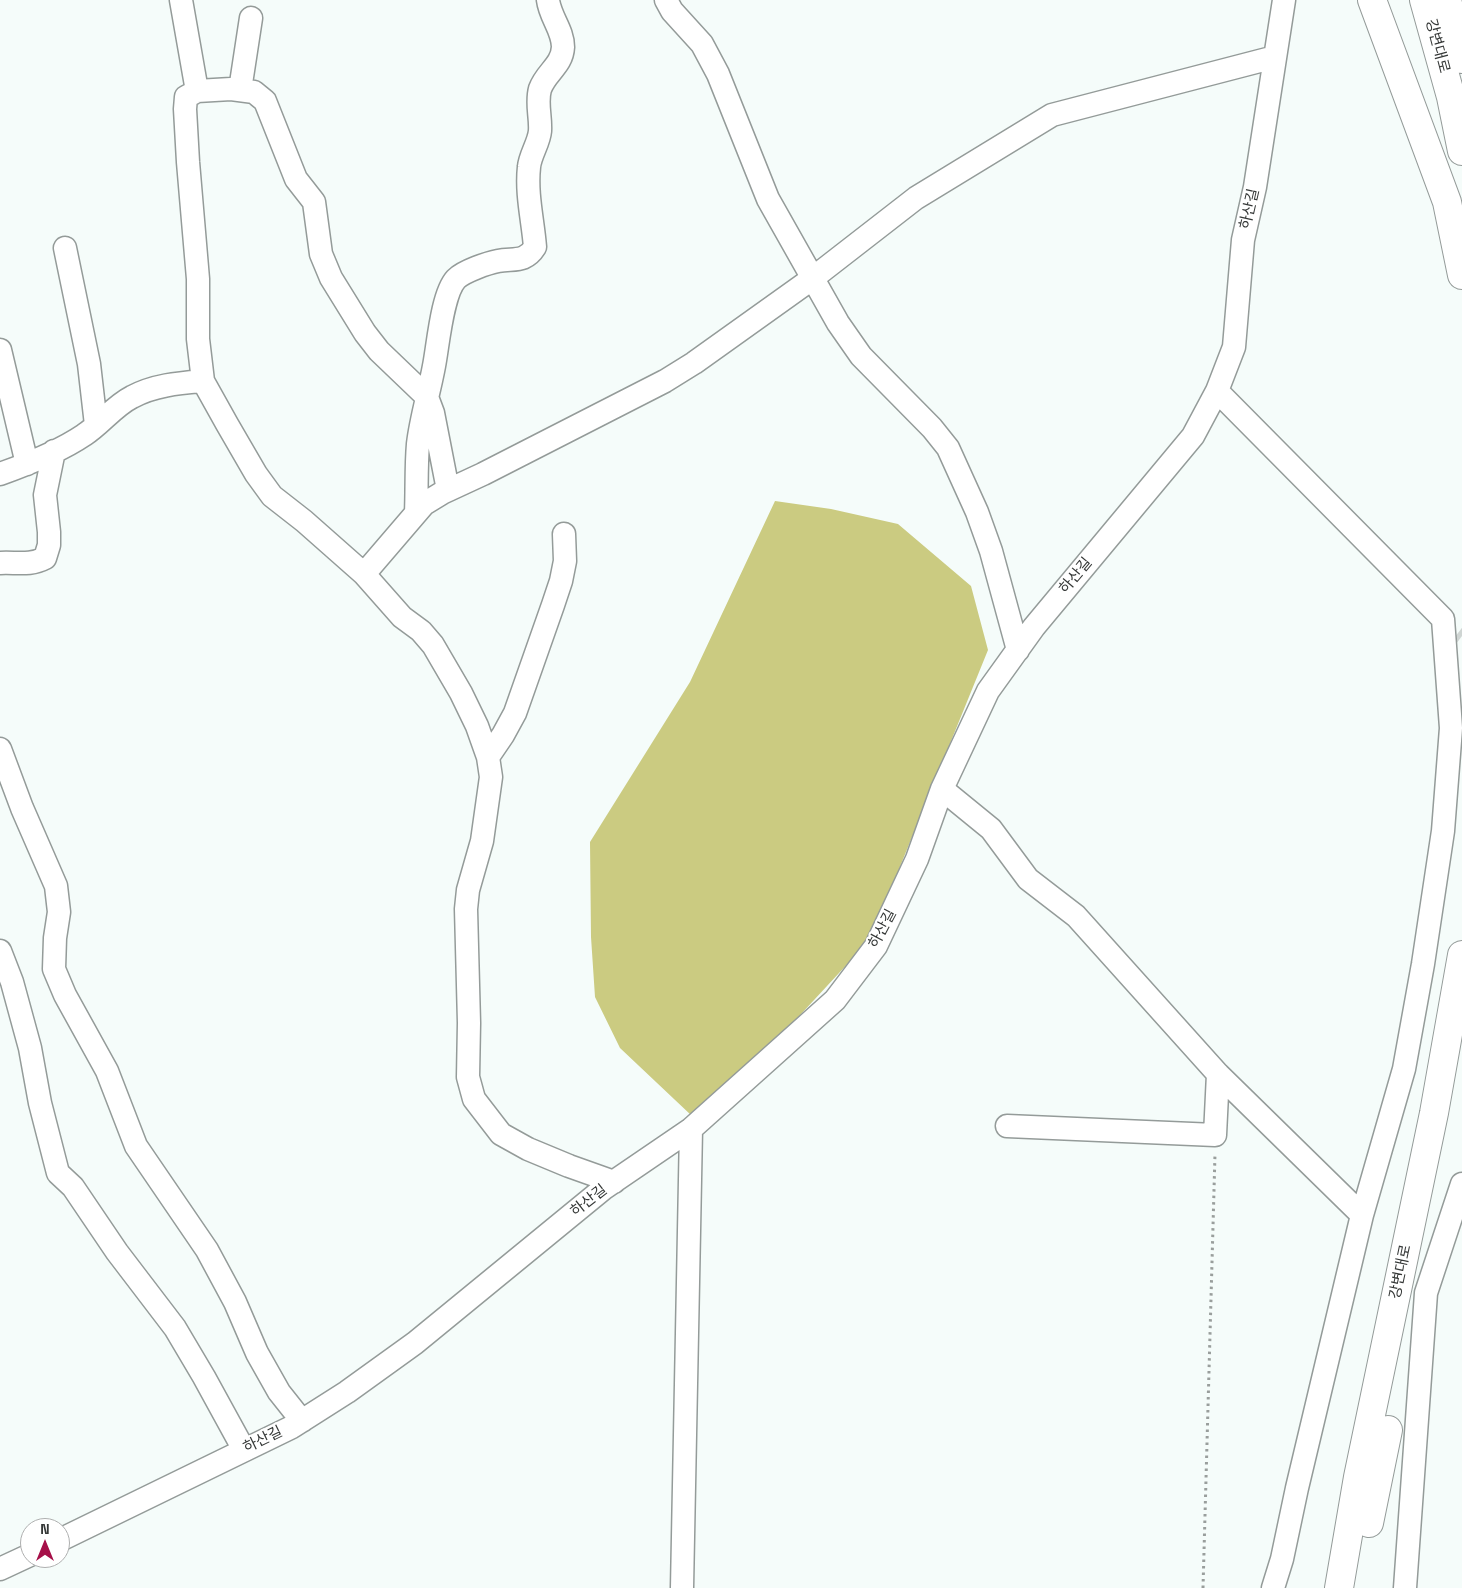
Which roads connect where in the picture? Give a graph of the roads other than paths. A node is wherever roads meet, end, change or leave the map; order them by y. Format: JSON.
{"nodes":[{"id":1,"x":181,"y":0,"type":"edge"},
{"id":2,"x":548,"y":0,"type":"edge"},
{"id":3,"x":666,"y":0,"type":"edge"},
{"id":4,"x":1284,"y":0,"type":"edge"},
{"id":5,"x":1372,"y":0,"type":"edge"},
{"id":6,"x":1424,"y":0,"type":"edge"},
{"id":7,"x":1448,"y":0,"type":"edge"},
{"id":8,"x":251,"y":18,"type":"dead end"},
{"id":9,"x":1275,"y":57,"type":"junction"},
{"id":10,"x":1462,"y":59,"type":"edge"},
{"id":11,"x":240,"y":90,"type":"junction"},
{"id":12,"x":197,"y":91,"type":"junction"},
{"id":13,"x":1462,"y":151,"type":"edge"},
{"id":14,"x":65,"y":248,"type":"dead end"},
{"id":15,"x":1462,"y":275,"type":"edge"},
{"id":16,"x":813,"y":278,"type":"junction"},
{"id":17,"x":0,"y":350,"type":"edge"},
{"id":18,"x":203,"y":380,"type":"junction"},
{"id":19,"x":1217,"y":391,"type":"junction"},
{"id":20,"x":427,"y":397,"type":"junction"},
{"id":21,"x":96,"y":425,"type":"junction"},
{"id":22,"x":54,"y":451,"type":"junction"},
{"id":23,"x":27,"y":464,"type":"junction"},
{"id":24,"x":0,"y":474,"type":"edge"},
{"id":25,"x":448,"y":490,"type":"junction"},
{"id":26,"x":416,"y":512,"type":"junction"},
{"id":27,"x":564,"y":534,"type":"dead end"},
{"id":28,"x":0,"y":563,"type":"edge"},
{"id":29,"x":364,"y":574,"type":"junction"},
{"id":30,"x":1018,"y":650,"type":"junction"},
{"id":31,"x":0,"y":749,"type":"edge"},
{"id":32,"x":488,"y":757,"type":"junction"},
{"id":33,"x":942,"y":789,"type":"junction"},
{"id":34,"x":0,"y":951,"type":"edge"},
{"id":35,"x":1462,"y":955,"type":"edge"},
{"id":36,"x":1462,"y":1051,"type":"edge"},
{"id":37,"x":1218,"y":1074,"type":"junction"},
{"id":38,"x":1008,"y":1126,"type":"dead end"},
{"id":39,"x":691,"y":1129,"type":"junction"},
{"id":40,"x":614,"y":1182,"type":"junction"},
{"id":41,"x":1462,"y":1184,"type":"edge"},
{"id":42,"x":1362,"y":1215,"type":"junction"},
{"id":43,"x":302,"y":1421,"type":"junction"},
{"id":44,"x":244,"y":1450,"type":"junction"},
{"id":45,"x":70,"y":1535,"type":"edge"},
{"id":46,"x":20,"y":1560,"type":"edge"},
{"id":47,"x":0,"y":1569,"type":"edge"},
{"id":48,"x":682,"y":1588,"type":"edge"},
{"id":49,"x":1273,"y":1588,"type":"edge"},
{"id":50,"x":1339,"y":1588,"type":"edge"},
{"id":51,"x":1356,"y":1588,"type":"edge"},
{"id":52,"x":1405,"y":1588,"type":"edge"}],
"edges":[{"from":1,"to":12,"type":"street"},
{"from":2,"to":20,"type":"street"},
{"from":3,"to":16,"type":"street"},
{"from":4,"to":9,"type":"street","name":"하산길"},
{"from":5,"to":15,"type":"highway"},
{"from":6,"to":13,"type":"highway","name":"강변대로"},
{"from":7,"to":10,"type":"highway","name":"강변대로"},
{"from":8,"to":11,"type":"street"},
{"from":9,"to":16,"type":"street"},
{"from":9,"to":19,"type":"street","name":"하산길"},
{"from":11,"to":12,"type":"street"},
{"from":11,"to":20,"type":"street"},
{"from":12,"to":18,"type":"street"},
{"from":14,"to":21,"type":"street"},
{"from":16,"to":25,"type":"street"},
{"from":16,"to":30,"type":"street"},
{"from":17,"to":23,"type":"street"},
{"from":18,"to":21,"type":"street"},
{"from":18,"to":29,"type":"street"},
{"from":19,"to":30,"type":"street","name":"하산길"},
{"from":19,"to":42,"type":"street"},
{"from":20,"to":25,"type":"street"},
{"from":20,"to":26,"type":"street"},
{"from":21,"to":22,"type":"street"},
{"from":22,"to":23,"type":"street"},
{"from":22,"to":28,"type":"street"},
{"from":23,"to":24,"type":"street"},
{"from":25,"to":26,"type":"street"},
{"from":26,"to":29,"type":"street"},
{"from":27,"to":32,"type":"street"},
{"from":29,"to":32,"type":"street"},
{"from":30,"to":33,"type":"street","name":"하산길"},
{"from":31,"to":43,"type":"street"},
{"from":32,"to":40,"type":"street"},
{"from":33,"to":37,"type":"street"},
{"from":33,"to":39,"type":"street","name":"하산길"},
{"from":34,"to":44,"type":"street"},
{"from":35,"to":50,"type":"highway","name":"강변대로"},
{"from":36,"to":51,"type":"highway","name":"강변대로"},
{"from":37,"to":38,"type":"street"},
{"from":37,"to":42,"type":"street"},
{"from":39,"to":40,"type":"street","name":"하산길"},
{"from":39,"to":48,"type":"street"},
{"from":40,"to":43,"type":"street","name":"하산길"},
{"from":41,"to":52,"type":"street"},
{"from":42,"to":49,"type":"street"},
{"from":43,"to":44,"type":"street","name":"하산길"},
{"from":44,"to":45,"type":"street","name":"하산길"},
{"from":46,"to":47,"type":"street"}]}
